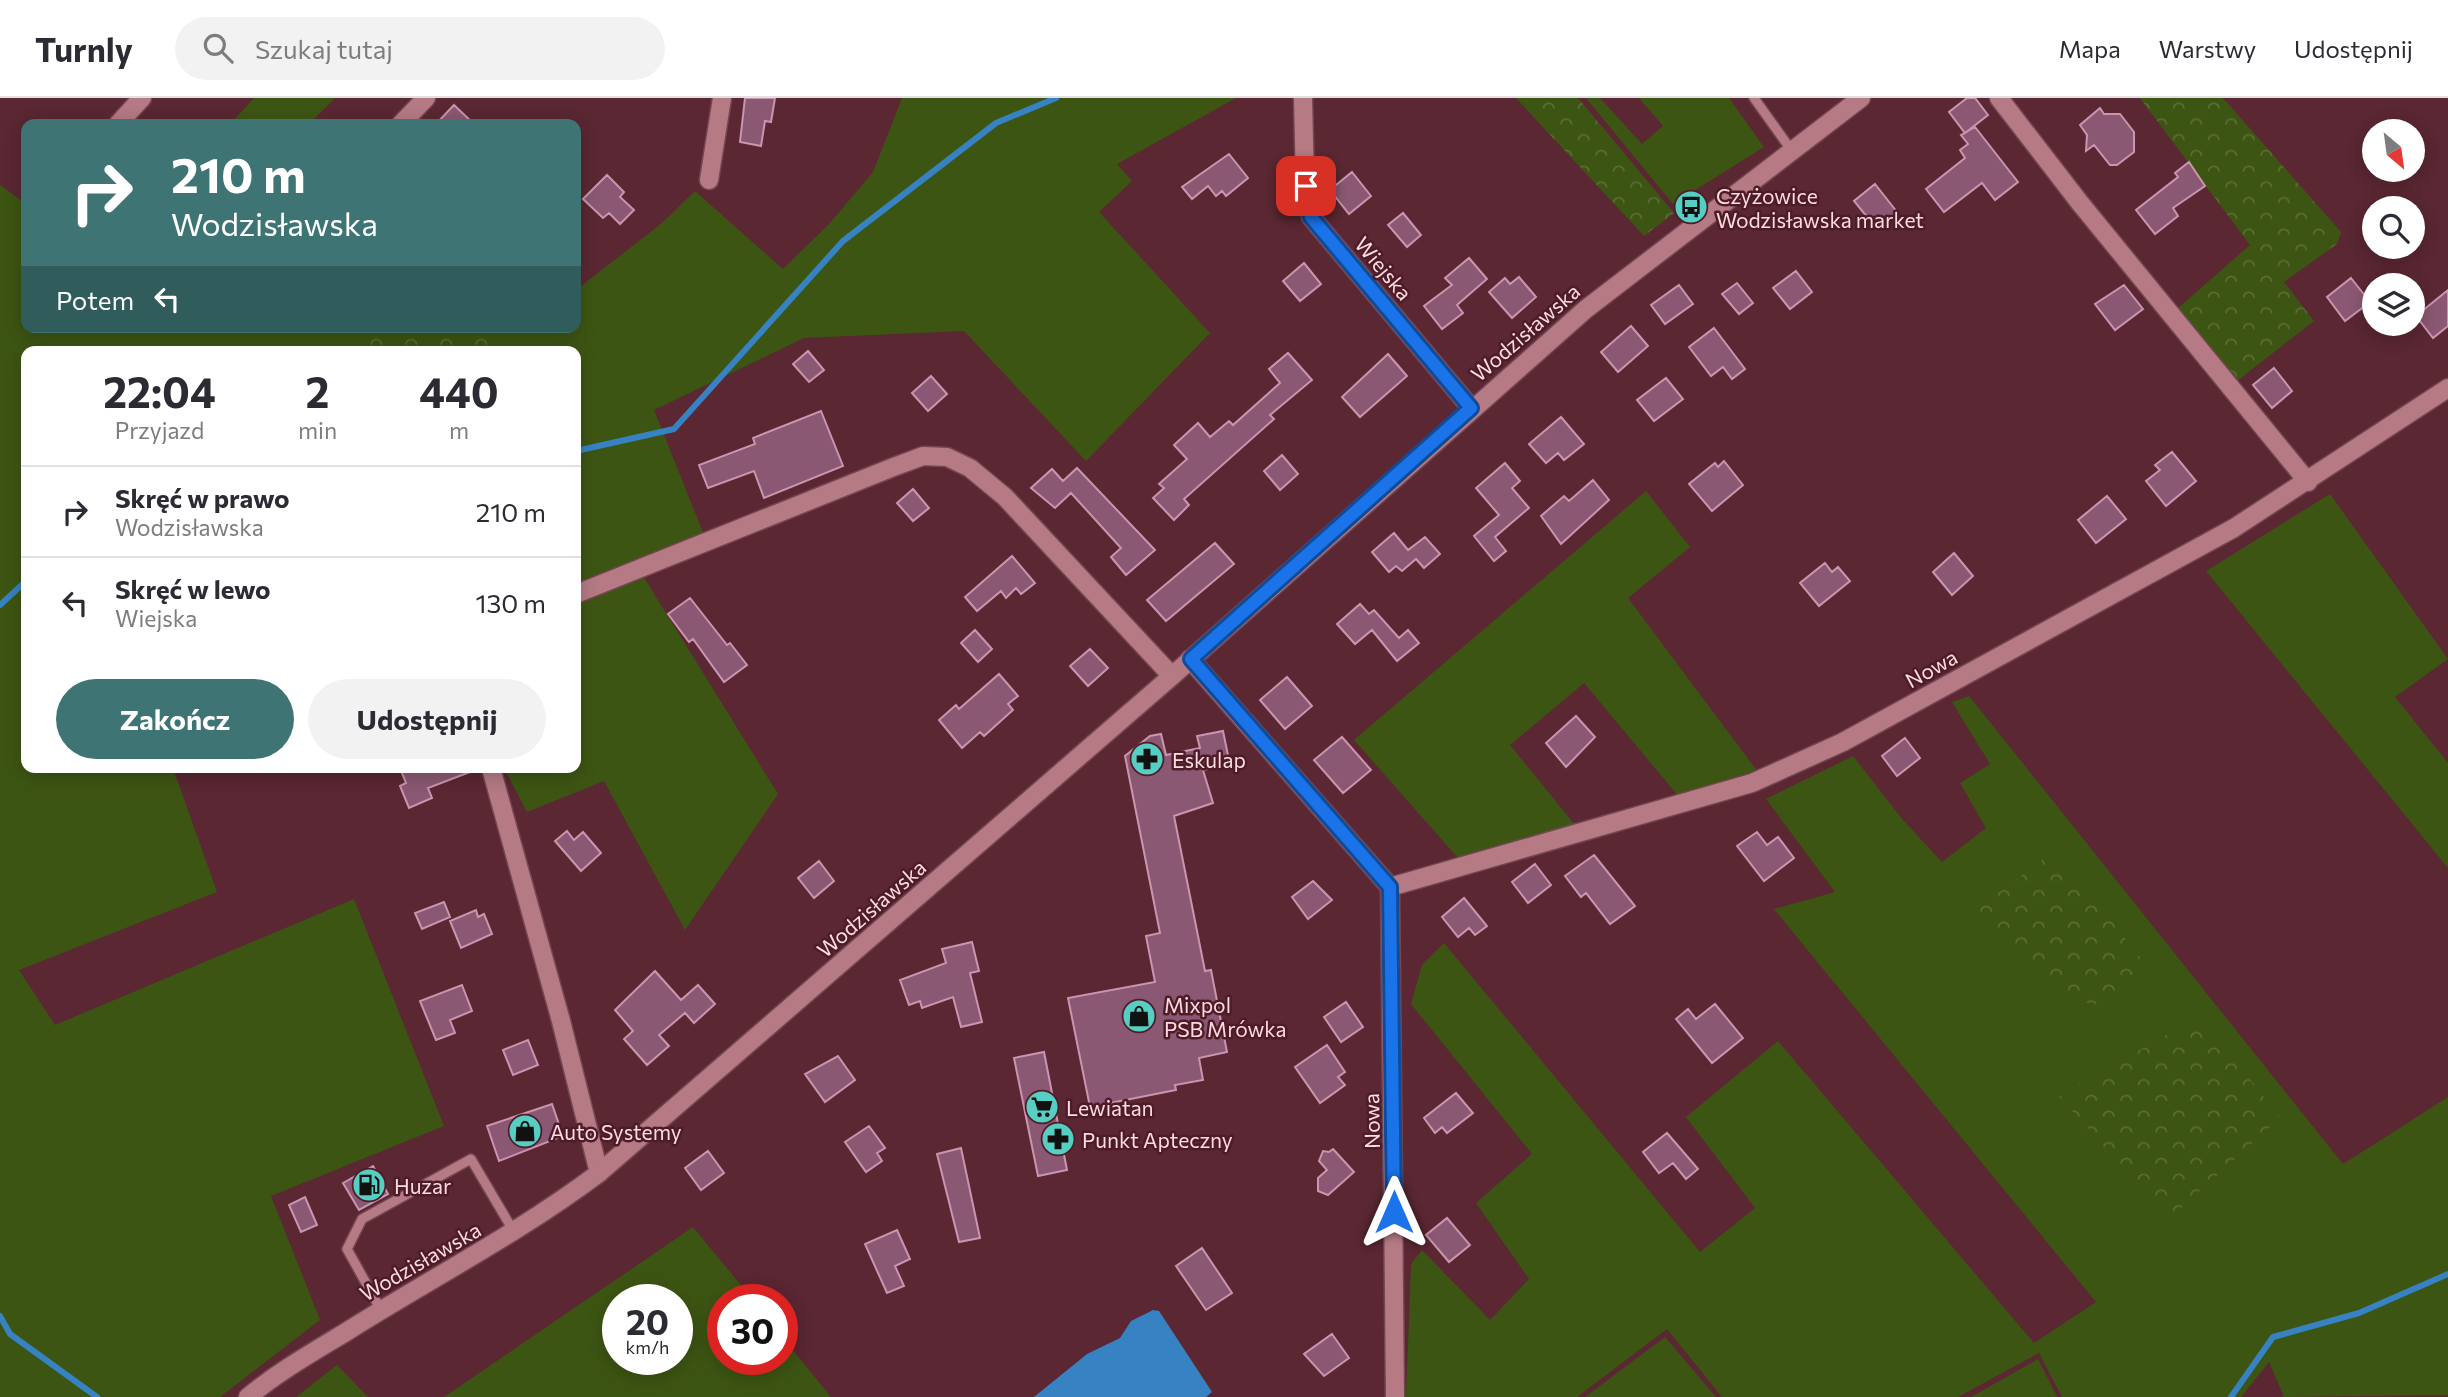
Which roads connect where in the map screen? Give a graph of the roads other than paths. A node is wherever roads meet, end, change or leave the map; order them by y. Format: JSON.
{"nodes":[{"id":1,"x":142,"y":98,"type":"edge"},
{"id":2,"x":426,"y":98,"type":"edge"},
{"id":3,"x":722,"y":98,"type":"edge"},
{"id":4,"x":1303,"y":98,"type":"edge"},
{"id":5,"x":1754,"y":98,"type":"edge"},
{"id":6,"x":1861,"y":98,"type":"edge"},
{"id":7,"x":1999,"y":98,"type":"edge"},
{"id":8,"x":123,"y":119,"type":"edge"},
{"id":9,"x":406,"y":119,"type":"edge"},
{"id":10,"x":1792,"y":151,"type":"junction"},
{"id":11,"x":709,"y":180,"type":"dead end"},
{"id":12,"x":2448,"y":388,"type":"edge"},
{"id":13,"x":1471,"y":408,"type":"junction"},
{"id":14,"x":2308,"y":482,"type":"junction"},
{"id":15,"x":581,"y":592,"type":"edge"},
{"id":16,"x":1191,"y":659,"type":"junction"},
{"id":17,"x":1172,"y":676,"type":"junction"},
{"id":18,"x":492,"y":773,"type":"edge"},
{"id":19,"x":1390,"y":887,"type":"junction"},
{"id":20,"x":599,"y":1173,"type":"junction"},
{"id":21,"x":514,"y":1232,"type":"junction"},
{"id":22,"x":381,"y":1310,"type":"junction"},
{"id":23,"x":248,"y":1397,"type":"edge"},
{"id":24,"x":1395,"y":1397,"type":"edge"}],
"edges":[{"from":1,"to":8,"type":"street"},
{"from":2,"to":9,"type":"street"},
{"from":3,"to":11,"type":"street"},
{"from":4,"to":13,"type":"street","name":"Wiejska"},
{"from":5,"to":10,"type":"lane"},
{"from":6,"to":10,"type":"street","name":"Wodzisławska"},
{"from":7,"to":14,"type":"street"},
{"from":10,"to":13,"type":"street","name":"Wodzisławska"},
{"from":12,"to":14,"type":"street","name":"Nowa"},
{"from":13,"to":16,"type":"street","name":"Wodzisławska"},
{"from":14,"to":19,"type":"street","name":"Nowa"},
{"from":15,"to":17,"type":"street"},
{"from":16,"to":17,"type":"street","name":"Wodzisławska"},
{"from":16,"to":19,"type":"street"},
{"from":17,"to":20,"type":"street","name":"Wodzisławska"},
{"from":18,"to":20,"type":"street"},
{"from":19,"to":24,"type":"street","name":"Nowa"},
{"from":20,"to":21,"type":"street","name":"Wodzisławska"},
{"from":21,"to":22,"type":"street","name":"Wodzisławska"},
{"from":21,"to":22,"type":"lane"},
{"from":22,"to":23,"type":"street","name":"Wodzisławska"}]}
